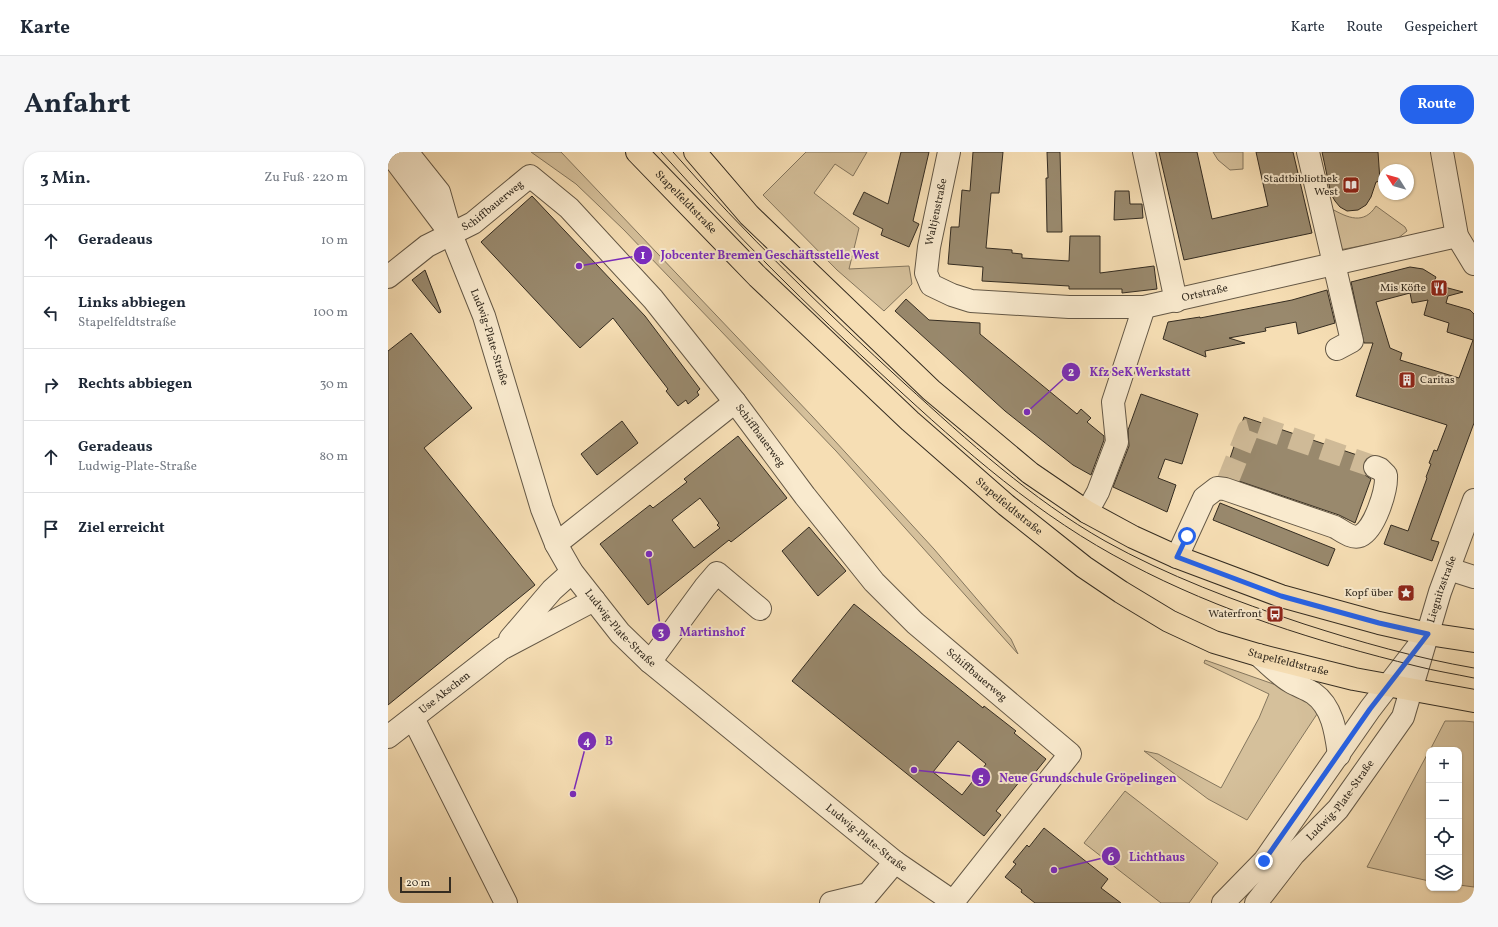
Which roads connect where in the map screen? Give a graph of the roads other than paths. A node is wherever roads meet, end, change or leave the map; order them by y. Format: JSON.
{"nodes":[{"id":1,"x":389,"y":152,"type":"edge"},
{"id":2,"x":407,"y":152,"type":"edge"},
{"id":3,"x":637,"y":152,"type":"edge"},
{"id":4,"x":695,"y":152,"type":"edge"},
{"id":5,"x":949,"y":152,"type":"edge"},
{"id":6,"x":1144,"y":152,"type":"edge"},
{"id":7,"x":1308,"y":152,"type":"edge"},
{"id":8,"x":1442,"y":152,"type":"edge"},
{"id":9,"x":451,"y":234,"type":"junction"},
{"id":10,"x":1457,"y":236,"type":"junction"},
{"id":11,"x":1474,"y":264,"type":"edge"},
{"id":12,"x":1333,"y":265,"type":"junction"},
{"id":13,"x":926,"y":273,"type":"joint"},
{"id":14,"x":388,"y":277,"type":"edge"},
{"id":15,"x":1176,"y":301,"type":"junction"},
{"id":16,"x":1144,"y":308,"type":"junction"},
{"id":17,"x":1337,"y":349,"type":"dead end"},
{"id":18,"x":734,"y":402,"type":"junction"},
{"id":19,"x":1375,"y":467,"type":"tunnel mouth"},
{"id":20,"x":1474,"y":500,"type":"edge"},
{"id":21,"x":1087,"y":512,"type":"junction"},
{"id":22,"x":556,"y":544,"type":"junction"},
{"id":23,"x":1177,"y":557,"type":"junction"},
{"id":24,"x":1449,"y":569,"type":"junction"},
{"id":25,"x":572,"y":572,"type":"junction"},
{"id":26,"x":1474,"y":577,"type":"edge"},
{"id":27,"x":594,"y":600,"type":"junction"},
{"id":28,"x":760,"y":609,"type":"dead end"},
{"id":29,"x":1428,"y":634,"type":"junction"},
{"id":30,"x":1474,"y":641,"type":"edge"},
{"id":31,"x":501,"y":649,"type":"junction"},
{"id":32,"x":1258,"y":654,"type":"junction"},
{"id":33,"x":650,"y":662,"type":"junction"},
{"id":34,"x":1388,"y":685,"type":"junction"},
{"id":35,"x":1411,"y":689,"type":"junction"},
{"id":36,"x":1474,"y":700,"type":"edge"},
{"id":37,"x":413,"y":718,"type":"junction"},
{"id":38,"x":388,"y":737,"type":"edge"},
{"id":39,"x":1339,"y":755,"type":"junction"},
{"id":40,"x":894,"y":862,"type":"junction"},
{"id":41,"x":954,"y":902,"type":"edge"},
{"id":42,"x":506,"y":903,"type":"edge"},
{"id":43,"x":831,"y":903,"type":"edge"},
{"id":44,"x":1223,"y":903,"type":"edge"},
{"id":45,"x":1256,"y":903,"type":"edge"}],
"edges":[{"from":1,"to":9,"type":"street"},
{"from":2,"to":9,"type":"street"},
{"from":3,"to":32,"type":"main road","name":"Stapelfeldtstraße"},
{"from":4,"to":21,"type":"main road"},
{"from":5,"to":13,"type":"street","name":"Waltjenstraße"},
{"from":6,"to":15,"type":"street"},
{"from":7,"to":12,"type":"street"},
{"from":8,"to":10,"type":"street"},
{"from":9,"to":14,"type":"street"},
{"from":9,"to":18,"type":"street","name":"Schiffbauerweg"},
{"from":9,"to":22,"type":"street","name":"Ludwig-Plate-Straße"},
{"from":10,"to":11,"type":"street"},
{"from":10,"to":12,"type":"street","name":"Ortstraße"},
{"from":12,"to":15,"type":"street","name":"Ortstraße"},
{"from":12,"to":17,"type":"street"},
{"from":13,"to":16,"type":"street","name":"Ortstraße"},
{"from":15,"to":16,"type":"street","name":"Ortstraße"},
{"from":16,"to":21,"type":"street"},
{"from":18,"to":22,"type":"street"},
{"from":18,"to":41,"type":"street","name":"Schiffbauerweg"},
{"from":19,"to":23,"type":"street"},
{"from":20,"to":24,"type":"street","name":"Liegnitzstraße"},
{"from":21,"to":23,"type":"main road"},
{"from":22,"to":25,"type":"street","name":"Ludwig-Plate-Straße"},
{"from":23,"to":29,"type":"main road"},
{"from":24,"to":26,"type":"street"},
{"from":24,"to":29,"type":"street","name":"Liegnitzstraße"},
{"from":25,"to":27,"type":"street","name":"Ludwig-Plate-Straße"},
{"from":25,"to":31,"type":"street","name":"Use Akschen"},
{"from":27,"to":31,"type":"street","name":"Use Akschen"},
{"from":27,"to":33,"type":"street","name":"Ludwig-Plate-Straße"},
{"from":28,"to":33,"type":"street"},
{"from":29,"to":30,"type":"main road"},
{"from":29,"to":34,"type":"street"},
{"from":29,"to":35,"type":"street","name":"Liegnitzstraße"},
{"from":31,"to":37,"type":"street","name":"Use Akschen"},
{"from":32,"to":34,"type":"main road","name":"Stapelfeldtstraße"},
{"from":32,"to":39,"type":"street"},
{"from":33,"to":40,"type":"street","name":"Ludwig-Plate-Straße"},
{"from":34,"to":35,"type":"main road","name":"Stapelfeldtstraße"},
{"from":34,"to":39,"type":"street"},
{"from":35,"to":36,"type":"main road","name":"Stapelfeldtstraße"},
{"from":35,"to":45,"type":"street","name":"Ludwig-Plate-Straße"},
{"from":37,"to":38,"type":"street","name":"Use Akschen"},
{"from":37,"to":42,"type":"street"},
{"from":39,"to":44,"type":"street"},
{"from":40,"to":41,"type":"street","name":"Ludwig-Plate-Straße"},
{"from":40,"to":43,"type":"street"}]}
